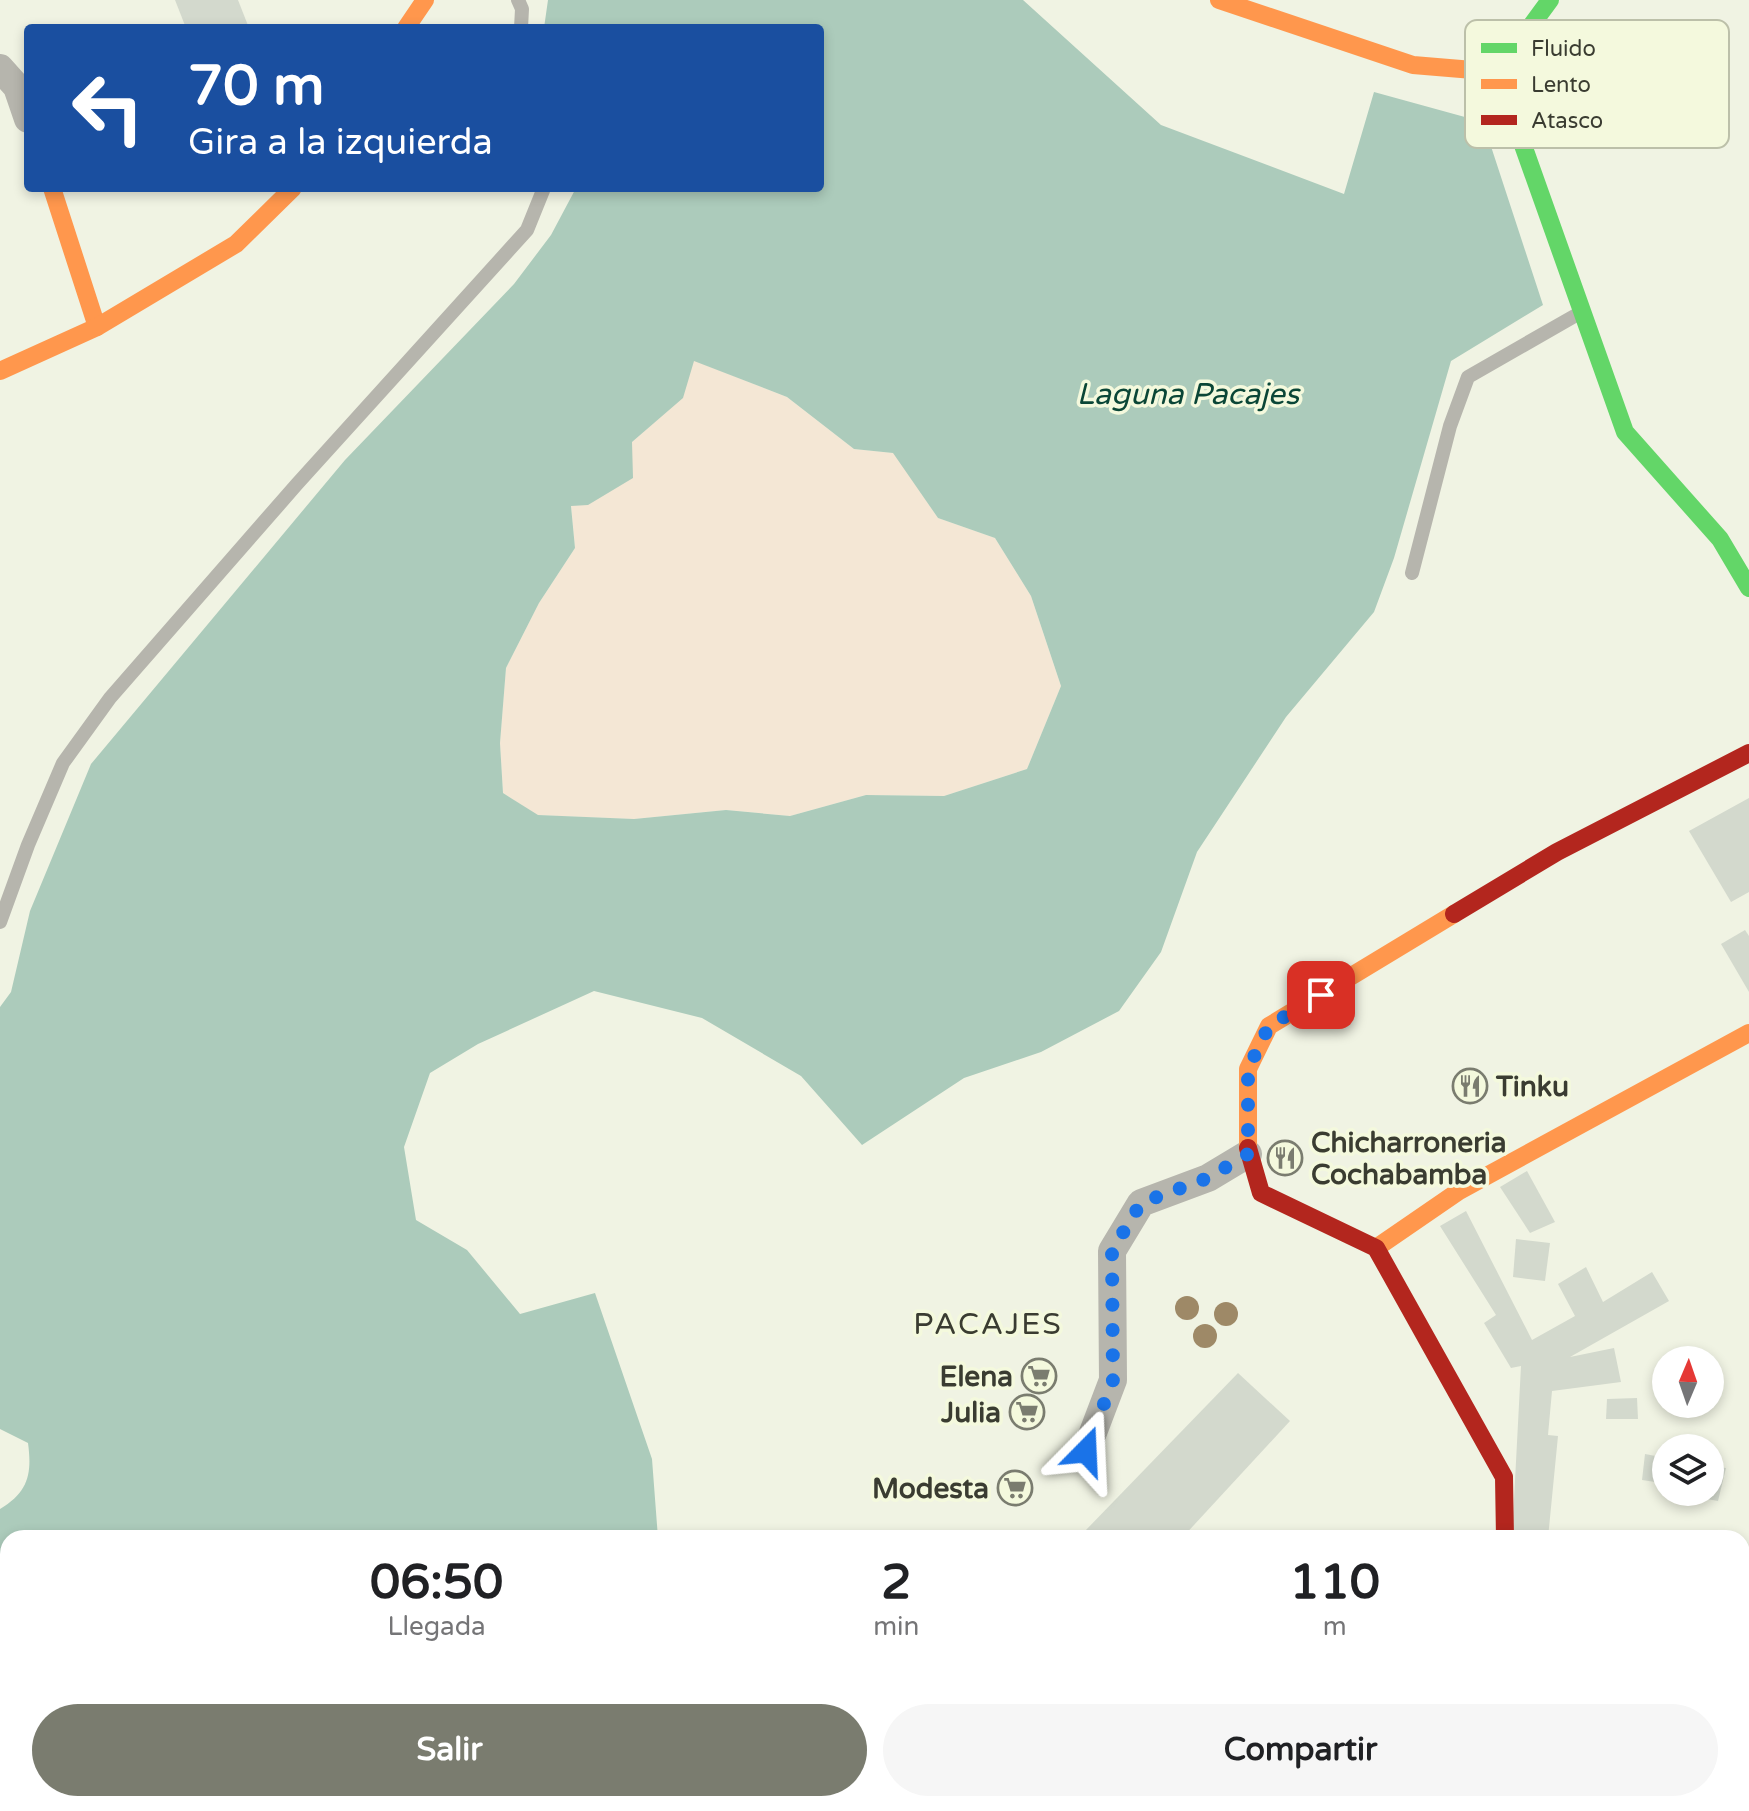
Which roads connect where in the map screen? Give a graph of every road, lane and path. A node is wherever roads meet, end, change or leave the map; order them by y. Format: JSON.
{"nodes":[{"id":1,"x":425,"y":0,"type":"edge"},
{"id":2,"x":518,"y":0,"type":"edge"},
{"id":3,"x":1219,"y":0,"type":"edge"},
{"id":4,"x":1550,"y":0,"type":"edge"},
{"id":5,"x":1535,"y":20,"type":"edge"},
{"id":6,"x":409,"y":24,"type":"edge"},
{"id":7,"x":521,"y":24,"type":"edge"},
{"id":8,"x":0,"y":68,"type":"edge"},
{"id":9,"x":1465,"y":69,"type":"edge"},
{"id":10,"x":24,"y":107,"type":"edge"},
{"id":11,"x":1524,"y":148,"type":"edge"},
{"id":12,"x":53,"y":192,"type":"edge"},
{"id":13,"x":289,"y":192,"type":"edge"},
{"id":14,"x":542,"y":192,"type":"edge"},
{"id":15,"x":1582,"y":312,"type":"junction"},
{"id":16,"x":97,"y":327,"type":"junction"},
{"id":17,"x":0,"y":371,"type":"edge"},
{"id":18,"x":1720,"y":539,"type":"junction"},
{"id":19,"x":1749,"y":546,"type":"edge"},
{"id":20,"x":1412,"y":573,"type":"dead end"},
{"id":21,"x":1749,"y":588,"type":"edge"},
{"id":22,"x":1749,"y":753,"type":"edge"},
{"id":23,"x":0,"y":922,"type":"edge"},
{"id":24,"x":1749,"y":1033,"type":"edge"},
{"id":25,"x":1248,"y":1154,"type":"junction"},
{"id":26,"x":1376,"y":1248,"type":"junction"},
{"id":27,"x":1086,"y":1451,"type":"dead end"},
{"id":28,"x":1505,"y":1530,"type":"edge"}],
"edges":[{"from":1,"to":6,"type":"street"},
{"from":2,"to":7,"type":"lane"},
{"from":3,"to":9,"type":"street"},
{"from":4,"to":5,"type":"street"},
{"from":8,"to":10,"type":"street"},
{"from":11,"to":15,"type":"street"},
{"from":12,"to":16,"type":"street"},
{"from":13,"to":16,"type":"street"},
{"from":14,"to":23,"type":"lane"},
{"from":15,"to":18,"type":"street"},
{"from":15,"to":20,"type":"lane"},
{"from":16,"to":17,"type":"street"},
{"from":18,"to":19,"type":"street"},
{"from":18,"to":21,"type":"street"},
{"from":22,"to":25,"type":"street"},
{"from":24,"to":26,"type":"street"},
{"from":25,"to":26,"type":"street"},
{"from":25,"to":27,"type":"street"},
{"from":26,"to":28,"type":"street"}]}
